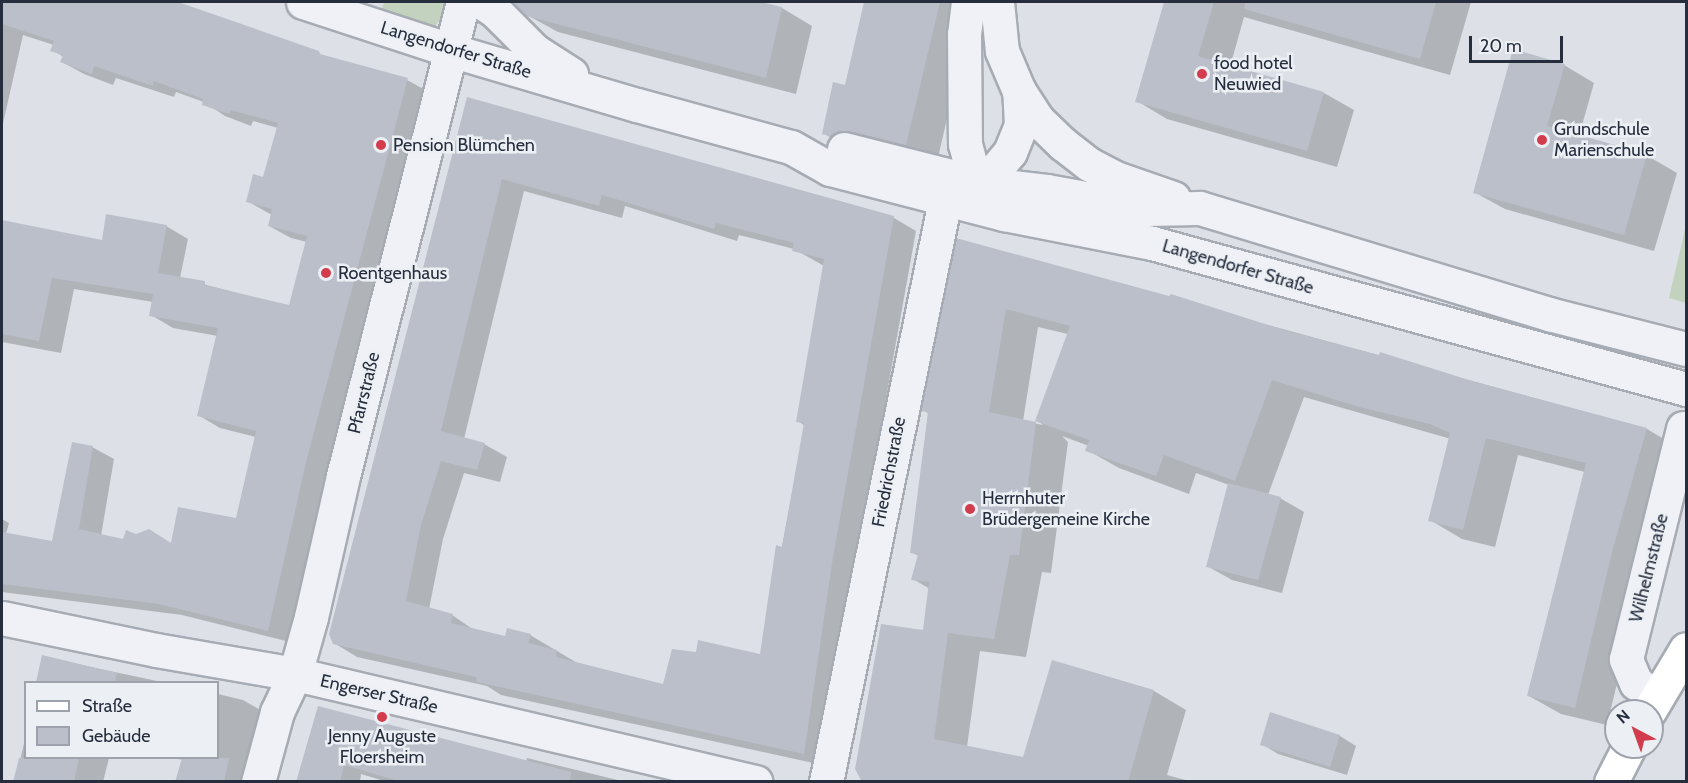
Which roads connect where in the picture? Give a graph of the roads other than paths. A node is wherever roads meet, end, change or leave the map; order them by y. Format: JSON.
{"nodes":[{"id":1,"x":303,"y":2,"type":"edge"},
{"id":2,"x":463,"y":2,"type":"edge"},
{"id":3,"x":481,"y":2,"type":"edge"},
{"id":4,"x":968,"y":2,"type":"edge"},
{"id":5,"x":997,"y":2,"type":"edge"},
{"id":6,"x":450,"y":50,"type":"junction"},
{"id":7,"x":1019,"y":91,"type":"junction"},
{"id":8,"x":609,"y":97,"type":"junction"},
{"id":9,"x":964,"y":128,"type":"junction"},
{"id":10,"x":791,"y":147,"type":"junction"},
{"id":11,"x":930,"y":171,"type":"junction"},
{"id":12,"x":978,"y":183,"type":"junction"},
{"id":13,"x":945,"y":200,"type":"junction"},
{"id":14,"x":1200,"y":208,"type":"junction"},
{"id":15,"x":1004,"y":214,"type":"junction"},
{"id":16,"x":1686,"y":349,"type":"edge"},
{"id":17,"x":1686,"y":390,"type":"edge"},
{"id":18,"x":1683,"y":428,"type":"dead end"},
{"id":19,"x":2,"y":618,"type":"edge"},
{"id":20,"x":1686,"y":649,"type":"edge"},
{"id":21,"x":295,"y":674,"type":"junction"},
{"id":22,"x":1649,"y":699,"type":"edge"},
{"id":23,"x":1656,"y":699,"type":"edge"},
{"id":24,"x":1623,"y":759,"type":"edge"},
{"id":25,"x":258,"y":782,"type":"edge"},
{"id":26,"x":755,"y":782,"type":"edge"},
{"id":27,"x":826,"y":782,"type":"edge"},
{"id":28,"x":1611,"y":782,"type":"edge"}],
"edges":[{"from":1,"to":6,"type":"street","name":"Langendorfer Straße"},
{"from":2,"to":6,"type":"street","name":"Pfarrstraße"},
{"from":3,"to":8,"type":"street","name":"Langendorfer Straße"},
{"from":4,"to":9,"type":"street"},
{"from":5,"to":7,"type":"street"},
{"from":6,"to":8,"type":"street","name":"Langendorfer Straße"},
{"from":6,"to":21,"type":"street","name":"Pfarrstraße"},
{"from":7,"to":12,"type":"street"},
{"from":7,"to":14,"type":"street"},
{"from":8,"to":10,"type":"street","name":"Langendorfer Straße"},
{"from":9,"to":11,"type":"street"},
{"from":9,"to":12,"type":"street"},
{"from":10,"to":11,"type":"street","name":"Langendorfer Straße"},
{"from":10,"to":13,"type":"street","name":"Langendorfer Straße"},
{"from":11,"to":12,"type":"street","name":"Langendorfer Straße"},
{"from":12,"to":13,"type":"street"},
{"from":12,"to":14,"type":"street","name":"Langendorfer Straße"},
{"from":12,"to":15,"type":"street"},
{"from":13,"to":15,"type":"street","name":"Langendorfer Straße"},
{"from":13,"to":27,"type":"street","name":"Friedrichstraße"},
{"from":14,"to":16,"type":"street","name":"Langendorfer Straße"},
{"from":15,"to":17,"type":"street","name":"Langendorfer Straße"},
{"from":18,"to":22,"type":"street","name":"Wilhelmstraße"},
{"from":19,"to":21,"type":"street","name":"Engerser Straße"},
{"from":20,"to":23,"type":"street","name":"Wilhelmstraße"},
{"from":21,"to":25,"type":"street","name":"Pfarrstraße"},
{"from":21,"to":26,"type":"street","name":"Engerser Straße"},
{"from":24,"to":28,"type":"street"}]}
